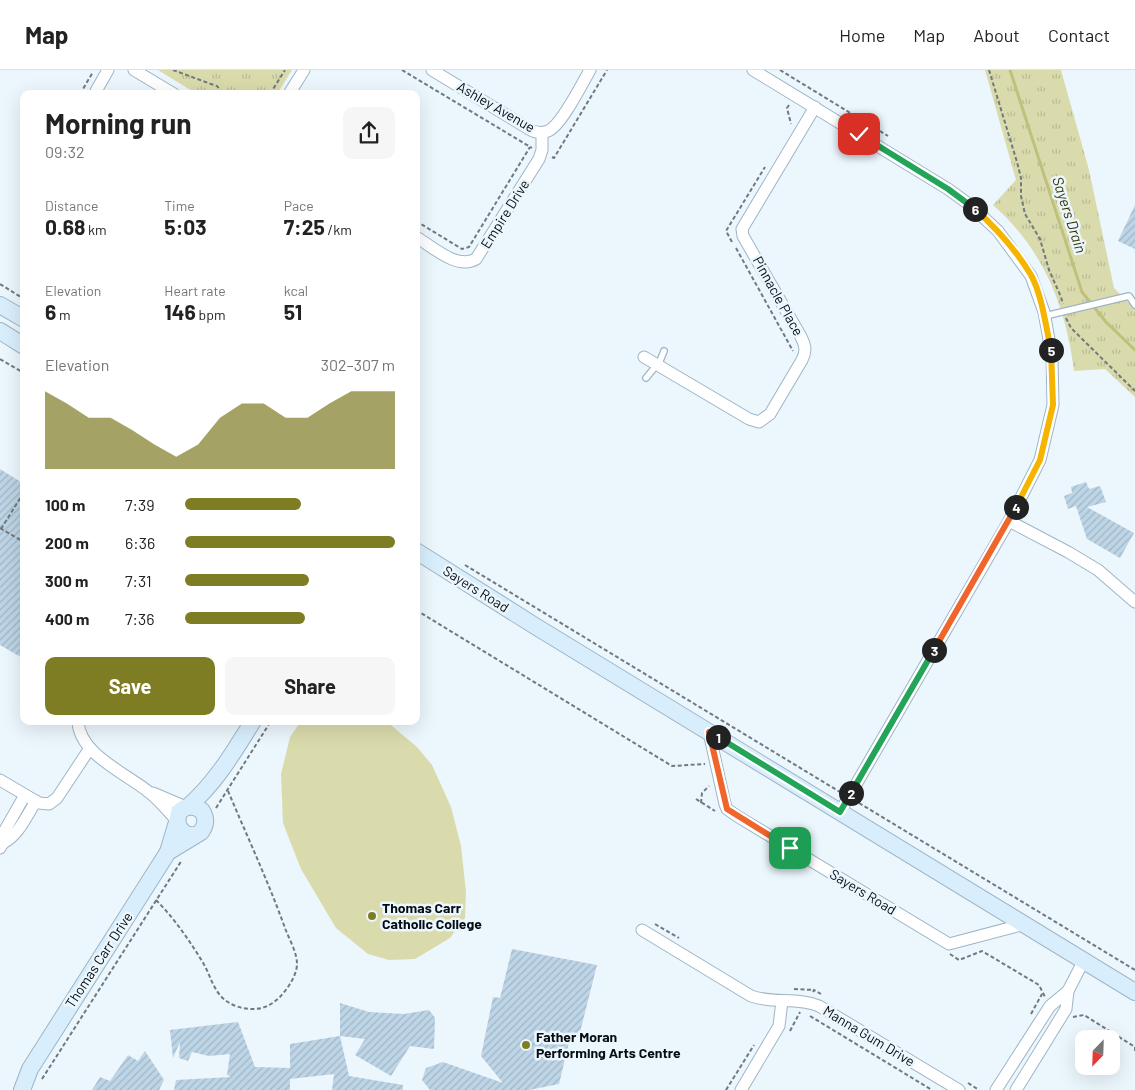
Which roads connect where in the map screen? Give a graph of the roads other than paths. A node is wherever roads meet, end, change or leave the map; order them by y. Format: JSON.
{"nodes":[{"id":1,"x":108,"y":70,"type":"edge"},
{"id":2,"x":134,"y":70,"type":"edge"},
{"id":3,"x":304,"y":70,"type":"edge"},
{"id":4,"x":432,"y":70,"type":"edge"},
{"id":5,"x":590,"y":70,"type":"edge"},
{"id":6,"x":753,"y":70,"type":"edge"},
{"id":7,"x":96,"y":90,"type":"edge"},
{"id":8,"x":167,"y":90,"type":"edge"},
{"id":9,"x":292,"y":90,"type":"edge"},
{"id":10,"x":815,"y":107,"type":"junction"},
{"id":11,"x":542,"y":133,"type":"junction"},
{"id":12,"x":420,"y":239,"type":"edge"},
{"id":13,"x":0,"y":305,"type":"edge"},
{"id":14,"x":1135,"y":305,"type":"edge"},
{"id":15,"x":1044,"y":316,"type":"junction"},
{"id":16,"x":20,"y":317,"type":"edge"},
{"id":17,"x":0,"y":331,"type":"edge"},
{"id":18,"x":20,"y":344,"type":"edge"},
{"id":19,"x":664,"y":351,"type":"dead end"},
{"id":20,"x":644,"y":357,"type":"dead end"},
{"id":21,"x":656,"y":366,"type":"junction"},
{"id":22,"x":646,"y":378,"type":"dead end"},
{"id":23,"x":1009,"y":521,"type":"junction"},
{"id":24,"x":420,"y":554,"type":"edge"},
{"id":25,"x":420,"y":566,"type":"edge"},
{"id":26,"x":1135,"y":602,"type":"edge"},
{"id":27,"x":535,"y":626,"type":"junction"},
{"id":28,"x":79,"y":725,"type":"edge"},
{"id":29,"x":251,"y":725,"type":"edge"},
{"id":30,"x":709,"y":732,"type":"junction"},
{"id":31,"x":90,"y":748,"type":"junction"},
{"id":32,"x":0,"y":780,"type":"edge"},
{"id":33,"x":222,"y":784,"type":"junction"},
{"id":34,"x":149,"y":792,"type":"junction"},
{"id":35,"x":25,"y":795,"type":"junction"},
{"id":36,"x":36,"y":801,"type":"junction"},
{"id":37,"x":187,"y":807,"type":"junction"},
{"id":38,"x":840,"y":812,"type":"junction"},
{"id":39,"x":210,"y":815,"type":"junction"},
{"id":40,"x":177,"y":822,"type":"junction"},
{"id":41,"x":195,"y":835,"type":"junction"},
{"id":42,"x":1,"y":846,"type":"edge"},
{"id":43,"x":176,"y":855,"type":"junction"},
{"id":44,"x":1025,"y":924,"type":"junction"},
{"id":45,"x":642,"y":930,"type":"road end"},
{"id":46,"x":1084,"y":960,"type":"junction"},
{"id":47,"x":1068,"y":992,"type":"junction"},
{"id":48,"x":1135,"y":992,"type":"edge"},
{"id":49,"x":782,"y":1001,"type":"junction"},
{"id":50,"x":30,"y":1069,"type":"junction"},
{"id":51,"x":9,"y":1090,"type":"edge"},
{"id":52,"x":22,"y":1090,"type":"edge"},
{"id":53,"x":741,"y":1090,"type":"edge"},
{"id":54,"x":959,"y":1090,"type":"edge"},
{"id":55,"x":996,"y":1090,"type":"edge"},
{"id":56,"x":1016,"y":1090,"type":"edge"}],
"edges":[{"from":1,"to":7,"type":"street"},
{"from":2,"to":8,"type":"street"},
{"from":3,"to":9,"type":"street"},
{"from":4,"to":11,"type":"street","name":"Ashley Avenue"},
{"from":5,"to":11,"type":"street","name":"Ashley Avenue"},
{"from":6,"to":10,"type":"street"},
{"from":10,"to":15,"type":"street"},
{"from":10,"to":21,"type":"street","name":"Pinnacle Place"},
{"from":11,"to":12,"type":"street","name":"Empire Drive"},
{"from":13,"to":16,"type":"main road"},
{"from":14,"to":15,"type":"lane"},
{"from":15,"to":23,"type":"street"},
{"from":17,"to":18,"type":"main road"},
{"from":19,"to":21,"type":"lane"},
{"from":20,"to":21,"type":"street","name":"Pinnacle Place"},
{"from":21,"to":22,"type":"lane"},
{"from":23,"to":26,"type":"street"},
{"from":23,"to":38,"type":"street"},
{"from":24,"to":27,"type":"main road","name":"Sayers Road"},
{"from":25,"to":27,"type":"main road","name":"Sayers Road"},
{"from":27,"to":30,"type":"main road","name":"Sayers Road"},
{"from":28,"to":31,"type":"street"},
{"from":29,"to":33,"type":"main road"},
{"from":30,"to":38,"type":"main road","name":"Sayers Road"},
{"from":30,"to":44,"type":"street","name":"Sayers Road"},
{"from":31,"to":34,"type":"street"},
{"from":31,"to":36,"type":"street"},
{"from":32,"to":35,"type":"street"},
{"from":33,"to":37,"type":"main road"},
{"from":33,"to":39,"type":"main road"},
{"from":34,"to":37,"type":"street"},
{"from":34,"to":40,"type":"street"},
{"from":35,"to":36,"type":"street"},
{"from":35,"to":42,"type":"street"},
{"from":36,"to":42,"type":"street"},
{"from":37,"to":39,"type":"main road"},
{"from":37,"to":40,"type":"main road"},
{"from":38,"to":44,"type":"main road","name":"Sayers Road"},
{"from":39,"to":41,"type":"main road"},
{"from":40,"to":41,"type":"main road"},
{"from":40,"to":43,"type":"main road","name":"Thomas Carr Drive"},
{"from":41,"to":43,"type":"main road","name":"Thomas Carr Drive"},
{"from":43,"to":50,"type":"main road","name":"Thomas Carr Drive"},
{"from":44,"to":46,"type":"main road","name":"Sayers Road"},
{"from":45,"to":49,"type":"street","name":"Manna Gum Drive"},
{"from":46,"to":47,"type":"street"},
{"from":46,"to":48,"type":"main road","name":"Sayers Road"},
{"from":47,"to":55,"type":"street"},
{"from":47,"to":56,"type":"street"},
{"from":49,"to":53,"type":"street"},
{"from":49,"to":54,"type":"street","name":"Manna Gum Drive"},
{"from":50,"to":51,"type":"main road","name":"Thomas Carr Drive"},
{"from":50,"to":52,"type":"main road","name":"Thomas Carr Drive"}]}
